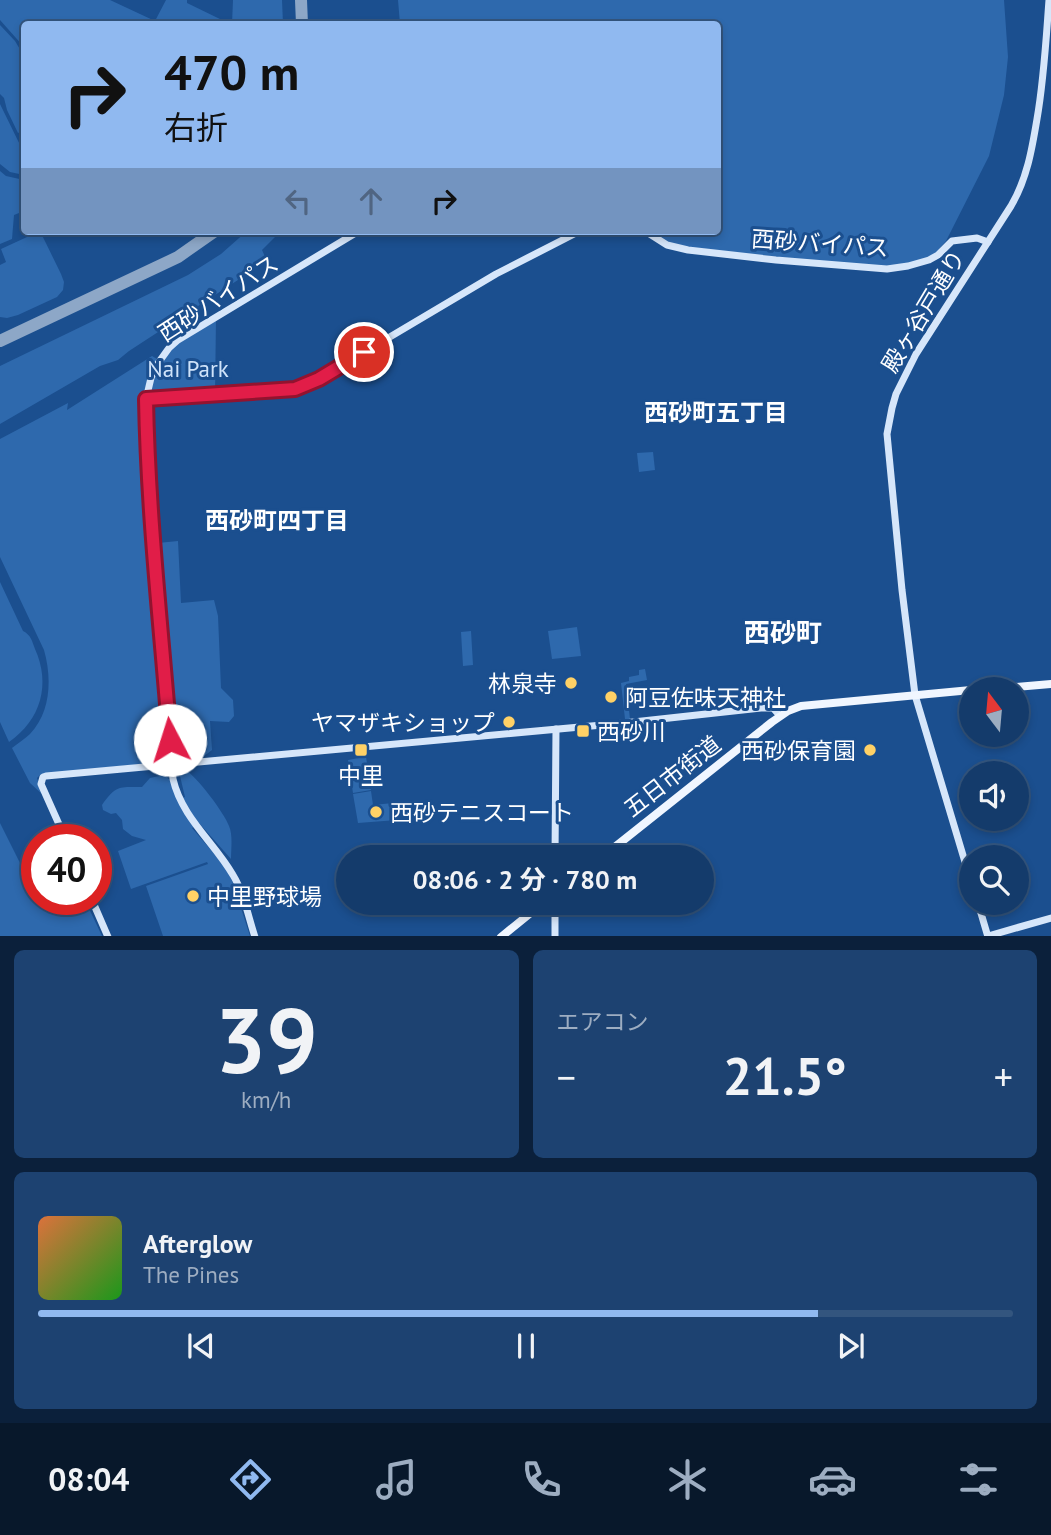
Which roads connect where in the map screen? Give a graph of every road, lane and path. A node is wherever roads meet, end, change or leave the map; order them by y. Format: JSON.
{"nodes":[{"id":1,"x":1049,"y":0,"type":"edge"},
{"id":2,"x":352,"y":235,"type":"edge"},
{"id":3,"x":573,"y":235,"type":"edge"},
{"id":4,"x":651,"y":235,"type":"edge"},
{"id":5,"x":988,"y":242,"type":"junction"},
{"id":6,"x":146,"y":399,"type":"junction"},
{"id":7,"x":1051,"y":684,"type":"edge"},
{"id":8,"x":1029,"y":686,"type":"edge"},
{"id":9,"x":959,"y":691,"type":"edge"},
{"id":10,"x":915,"y":695,"type":"junction"},
{"id":11,"x":780,"y":716,"type":"junction"},
{"id":12,"x":556,"y":729,"type":"junction"},
{"id":13,"x":172,"y":764,"type":"junction"},
{"id":14,"x":58,"y":824,"type":"edge"},
{"id":15,"x":555,"y":845,"type":"edge"},
{"id":16,"x":617,"y":845,"type":"edge"},
{"id":17,"x":960,"y":845,"type":"edge"},
{"id":18,"x":99,"y":915,"type":"edge"},
{"id":19,"x":528,"y":915,"type":"edge"},
{"id":20,"x":555,"y":915,"type":"edge"},
{"id":21,"x":982,"y":915,"type":"edge"},
{"id":22,"x":1051,"y":918,"type":"edge"},
{"id":23,"x":108,"y":936,"type":"edge"},
{"id":24,"x":254,"y":936,"type":"edge"},
{"id":25,"x":501,"y":936,"type":"edge"},
{"id":26,"x":555,"y":936,"type":"edge"},
{"id":27,"x":988,"y":936,"type":"edge"}],
"edges":[{"from":1,"to":5,"type":"street","name":"殿ヶ谷戸通り"},
{"from":2,"to":6,"type":"street","name":"西砂バイパス"},
{"from":3,"to":6,"type":"street"},
{"from":4,"to":5,"type":"street","name":"西砂バイパス"},
{"from":5,"to":10,"type":"street","name":"殿ヶ谷戸通り"},
{"from":6,"to":13,"type":"street","name":"西砂バイパス"},
{"from":7,"to":8,"type":"main road"},
{"from":9,"to":10,"type":"main road","name":"五日市街道"},
{"from":10,"to":11,"type":"main road","name":"五日市街道"},
{"from":10,"to":17,"type":"street","name":"殿ヶ谷戸通り"},
{"from":11,"to":12,"type":"street"},
{"from":11,"to":16,"type":"main road","name":"五日市街道"},
{"from":12,"to":13,"type":"street"},
{"from":12,"to":15,"type":"street"},
{"from":13,"to":14,"type":"street"},
{"from":13,"to":24,"type":"street","name":"西砂バイパス"},
{"from":18,"to":23,"type":"street"},
{"from":19,"to":25,"type":"main road"},
{"from":20,"to":26,"type":"street"},
{"from":21,"to":27,"type":"street"},
{"from":22,"to":27,"type":"street"}]}
